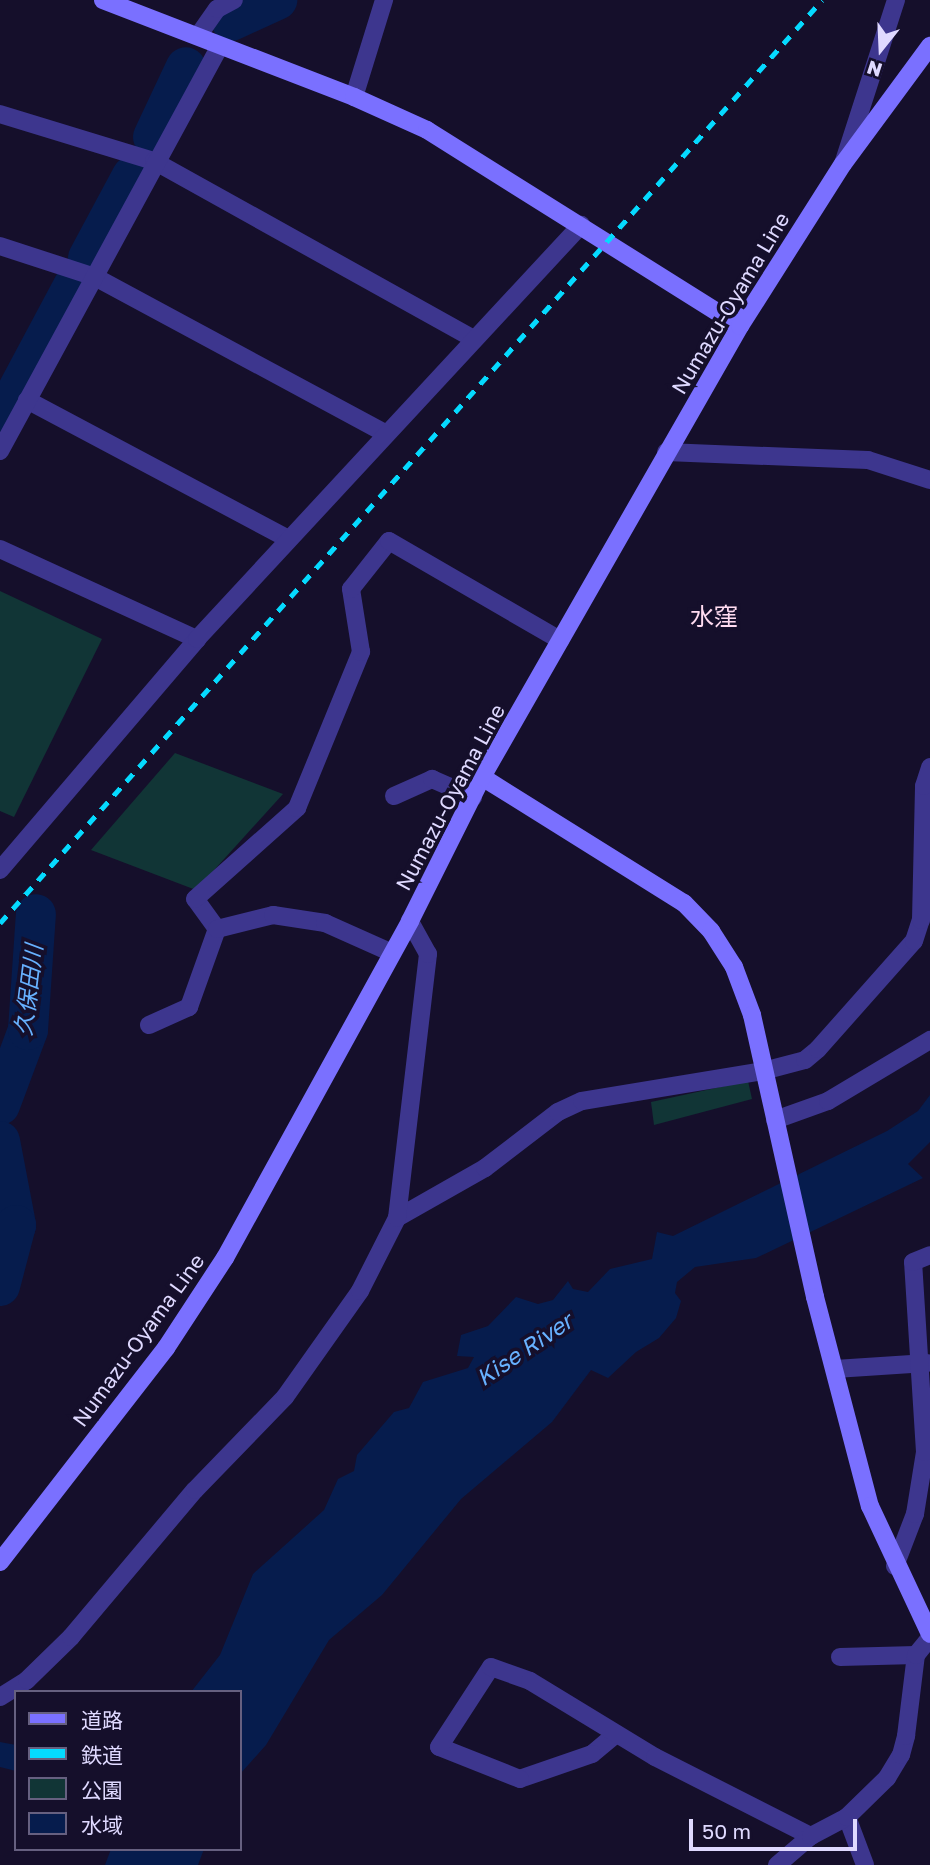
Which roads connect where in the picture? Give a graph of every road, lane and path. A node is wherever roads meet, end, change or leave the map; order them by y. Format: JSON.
{"nodes":[{"id":1,"x":103,"y":0,"type":"edge"},
{"id":2,"x":234,"y":0,"type":"edge"},
{"id":3,"x":384,"y":0,"type":"edge"},
{"id":4,"x":896,"y":0,"type":"edge"},
{"id":5,"x":198,"y":36,"type":"junction"},
{"id":6,"x":220,"y":46,"type":"junction"},
{"id":7,"x":930,"y":46,"type":"edge"},
{"id":8,"x":354,"y":97,"type":"junction"},
{"id":9,"x":0,"y":114,"type":"edge"},
{"id":10,"x":154,"y":162,"type":"junction"},
{"id":11,"x":843,"y":164,"type":"junction"},
{"id":12,"x":581,"y":225,"type":"junction"},
{"id":13,"x":0,"y":246,"type":"edge"},
{"id":14,"x":95,"y":277,"type":"junction"},
{"id":15,"x":740,"y":326,"type":"junction"},
{"id":16,"x":474,"y":340,"type":"junction"},
{"id":17,"x":27,"y":400,"type":"junction"},
{"id":18,"x":384,"y":433,"type":"junction"},
{"id":19,"x":0,"y":451,"type":"edge"},
{"id":20,"x":666,"y":452,"type":"junction"},
{"id":21,"x":930,"y":480,"type":"edge"},
{"id":22,"x":288,"y":539,"type":"junction"},
{"id":23,"x":0,"y":549,"type":"edge"},
{"id":24,"x":197,"y":639,"type":"junction"},
{"id":25,"x":560,"y":640,"type":"junction"},
{"id":26,"x":930,"y":767,"type":"edge"},
{"id":27,"x":482,"y":777,"type":"junction"},
{"id":28,"x":394,"y":796,"type":"dead end"},
{"id":29,"x":473,"y":797,"type":"junction"},
{"id":30,"x":0,"y":870,"type":"edge"},
{"id":31,"x":411,"y":921,"type":"junction"},
{"id":32,"x":216,"y":929,"type":"junction"},
{"id":33,"x":392,"y":953,"type":"junction"},
{"id":34,"x":149,"y":1025,"type":"dead end"},
{"id":35,"x":930,"y":1040,"type":"edge"},
{"id":36,"x":763,"y":1071,"type":"junction"},
{"id":37,"x":776,"y":1125,"type":"junction"},
{"id":38,"x":397,"y":1218,"type":"junction"},
{"id":39,"x":930,"y":1255,"type":"edge"},
{"id":40,"x":924,"y":1362,"type":"edge"},
{"id":41,"x":835,"y":1369,"type":"junction"},
{"id":42,"x":0,"y":1562,"type":"edge"},
{"id":43,"x":895,"y":1566,"type":"junction"},
{"id":44,"x":930,"y":1636,"type":"edge"},
{"id":45,"x":916,"y":1655,"type":"junction"},
{"id":46,"x":840,"y":1657,"type":"dead end"},
{"id":47,"x":0,"y":1698,"type":"edge"},
{"id":48,"x":616,"y":1734,"type":"junction"},
{"id":49,"x":847,"y":1817,"type":"junction"},
{"id":50,"x":811,"y":1836,"type":"junction"},
{"id":51,"x":777,"y":1865,"type":"edge"},
{"id":52,"x":865,"y":1865,"type":"edge"}],
"edges":[{"from":1,"to":5,"type":"main road"},
{"from":2,"to":5,"type":"street"},
{"from":3,"to":8,"type":"street"},
{"from":4,"to":11,"type":"street"},
{"from":5,"to":6,"type":"main road"},
{"from":6,"to":8,"type":"main road"},
{"from":6,"to":10,"type":"street"},
{"from":7,"to":11,"type":"main road","name":"Numazu-Oyama Line"},
{"from":8,"to":12,"type":"main road"},
{"from":9,"to":10,"type":"street"},
{"from":10,"to":14,"type":"street"},
{"from":10,"to":16,"type":"street"},
{"from":11,"to":15,"type":"main road","name":"Numazu-Oyama Line"},
{"from":12,"to":15,"type":"main road"},
{"from":12,"to":16,"type":"street"},
{"from":13,"to":14,"type":"street"},
{"from":14,"to":17,"type":"street"},
{"from":14,"to":18,"type":"street"},
{"from":15,"to":20,"type":"main road","name":"Numazu-Oyama Line"},
{"from":16,"to":18,"type":"street"},
{"from":17,"to":19,"type":"street"},
{"from":17,"to":22,"type":"street"},
{"from":18,"to":22,"type":"street"},
{"from":20,"to":21,"type":"street"},
{"from":20,"to":25,"type":"main road","name":"Numazu-Oyama Line"},
{"from":22,"to":24,"type":"street"},
{"from":23,"to":24,"type":"street"},
{"from":24,"to":30,"type":"street"},
{"from":25,"to":27,"type":"main road","name":"Numazu-Oyama Line"},
{"from":25,"to":32,"type":"street"},
{"from":26,"to":36,"type":"street"},
{"from":27,"to":29,"type":"main road","name":"Numazu-Oyama Line"},
{"from":27,"to":36,"type":"main road"},
{"from":28,"to":29,"type":"street"},
{"from":29,"to":31,"type":"main road","name":"Numazu-Oyama Line"},
{"from":31,"to":33,"type":"main road","name":"Numazu-Oyama Line"},
{"from":31,"to":38,"type":"street"},
{"from":32,"to":33,"type":"street"},
{"from":32,"to":34,"type":"street"},
{"from":33,"to":42,"type":"main road","name":"Numazu-Oyama Line"},
{"from":35,"to":37,"type":"street"},
{"from":36,"to":37,"type":"main road"},
{"from":36,"to":38,"type":"street"},
{"from":37,"to":41,"type":"main road"},
{"from":38,"to":47,"type":"street"},
{"from":39,"to":40,"type":"street"},
{"from":40,"to":41,"type":"street"},
{"from":40,"to":43,"type":"street"},
{"from":41,"to":43,"type":"main road"},
{"from":43,"to":44,"type":"main road"},
{"from":44,"to":45,"type":"street"},
{"from":45,"to":46,"type":"street"},
{"from":45,"to":49,"type":"street"},
{"from":48,"to":48,"type":"street"},
{"from":48,"to":50,"type":"street"},
{"from":49,"to":50,"type":"street"},
{"from":49,"to":52,"type":"street"},
{"from":50,"to":51,"type":"street"}]}
